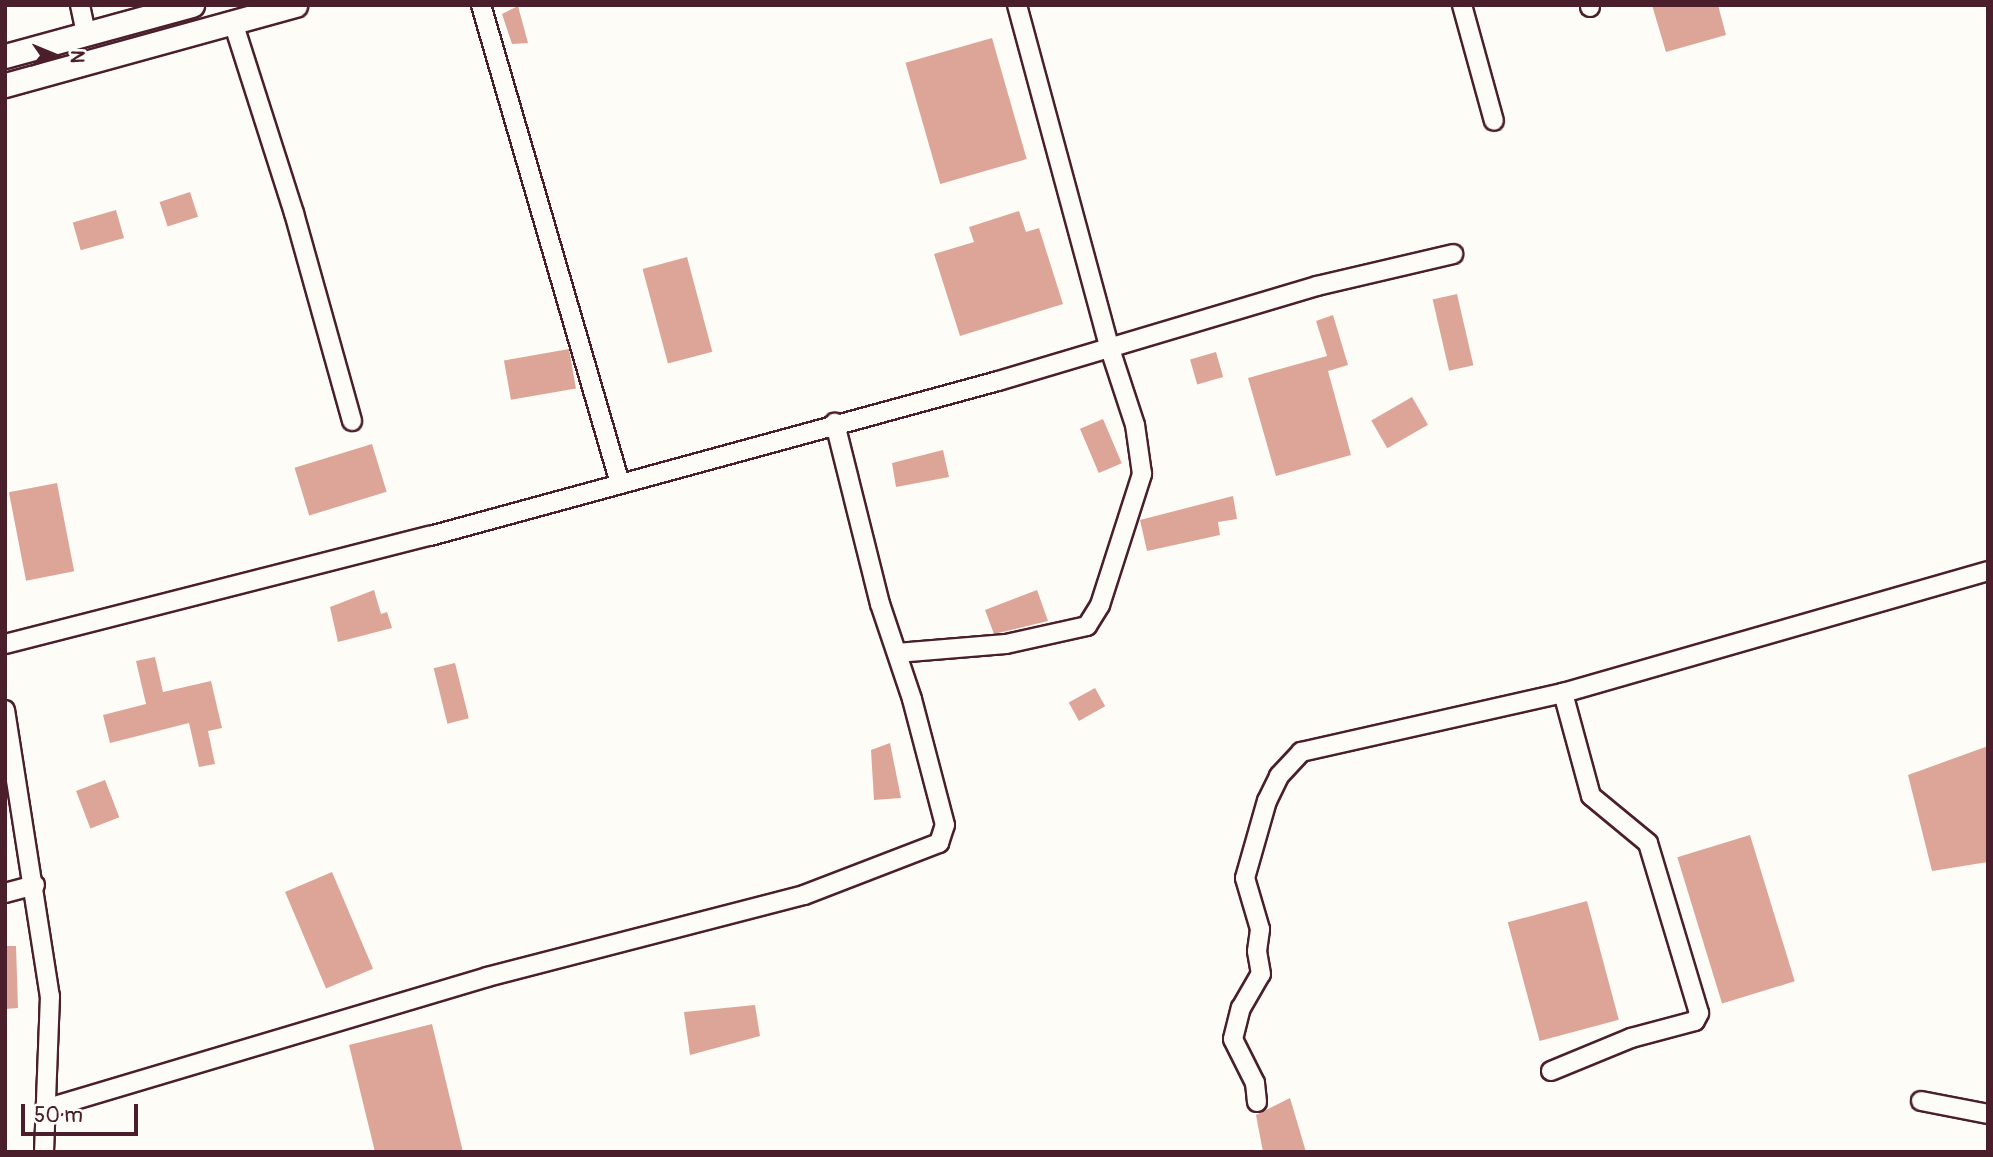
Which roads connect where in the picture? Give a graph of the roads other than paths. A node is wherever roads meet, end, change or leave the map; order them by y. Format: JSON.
{"nodes":[{"id":1,"x":80,"y":5,"type":"edge"},
{"id":2,"x":192,"y":5,"type":"edge"},
{"id":3,"x":295,"y":5,"type":"edge"},
{"id":4,"x":481,"y":5,"type":"edge"},
{"id":5,"x":1017,"y":5,"type":"edge"},
{"id":6,"x":1462,"y":5,"type":"edge"},
{"id":7,"x":135,"y":13,"type":"edge"},
{"id":8,"x":233,"y":22,"type":"junction"},
{"id":9,"x":86,"y":34,"type":"junction"},
{"id":10,"x":5,"y":56,"type":"edge"},
{"id":11,"x":5,"y":85,"type":"edge"},
{"id":12,"x":1494,"y":121,"type":"dead end"},
{"id":13,"x":1453,"y":254,"type":"dead end"},
{"id":14,"x":1109,"y":346,"type":"junction"},
{"id":15,"x":352,"y":421,"type":"dead end"},
{"id":16,"x":835,"y":423,"type":"junction"},
{"id":17,"x":620,"y":483,"type":"junction"},
{"id":18,"x":1988,"y":570,"type":"edge"},
{"id":19,"x":5,"y":644,"type":"edge"},
{"id":20,"x":897,"y":653,"type":"junction"},
{"id":21,"x":1563,"y":693,"type":"junction"},
{"id":22,"x":5,"y":710,"type":"edge"},
{"id":23,"x":36,"y":885,"type":"junction"},
{"id":24,"x":5,"y":893,"type":"edge"},
{"id":25,"x":1551,"y":1071,"type":"dead end"},
{"id":26,"x":1921,"y":1101,"type":"dead end"},
{"id":27,"x":1257,"y":1102,"type":"dead end"},
{"id":28,"x":48,"y":1108,"type":"junction"},
{"id":29,"x":1988,"y":1114,"type":"edge"},
{"id":30,"x":44,"y":1152,"type":"edge"}],
"edges":[{"from":1,"to":9,"type":"street"},
{"from":2,"to":7,"type":"main road"},
{"from":3,"to":8,"type":"main road"},
{"from":4,"to":17,"type":"street"},
{"from":5,"to":14,"type":"street"},
{"from":6,"to":12,"type":"street"},
{"from":7,"to":9,"type":"main road"},
{"from":8,"to":11,"type":"main road"},
{"from":8,"to":15,"type":"street"},
{"from":9,"to":10,"type":"main road"},
{"from":13,"to":14,"type":"street"},
{"from":14,"to":16,"type":"street"},
{"from":14,"to":20,"type":"street"},
{"from":16,"to":17,"type":"street"},
{"from":16,"to":20,"type":"street"},
{"from":17,"to":19,"type":"street"},
{"from":18,"to":21,"type":"street"},
{"from":20,"to":28,"type":"street"},
{"from":21,"to":25,"type":"street"},
{"from":21,"to":27,"type":"street"},
{"from":22,"to":23,"type":"street"},
{"from":23,"to":24,"type":"street"},
{"from":23,"to":28,"type":"street"},
{"from":26,"to":29,"type":"street"},
{"from":28,"to":30,"type":"street"}]}
